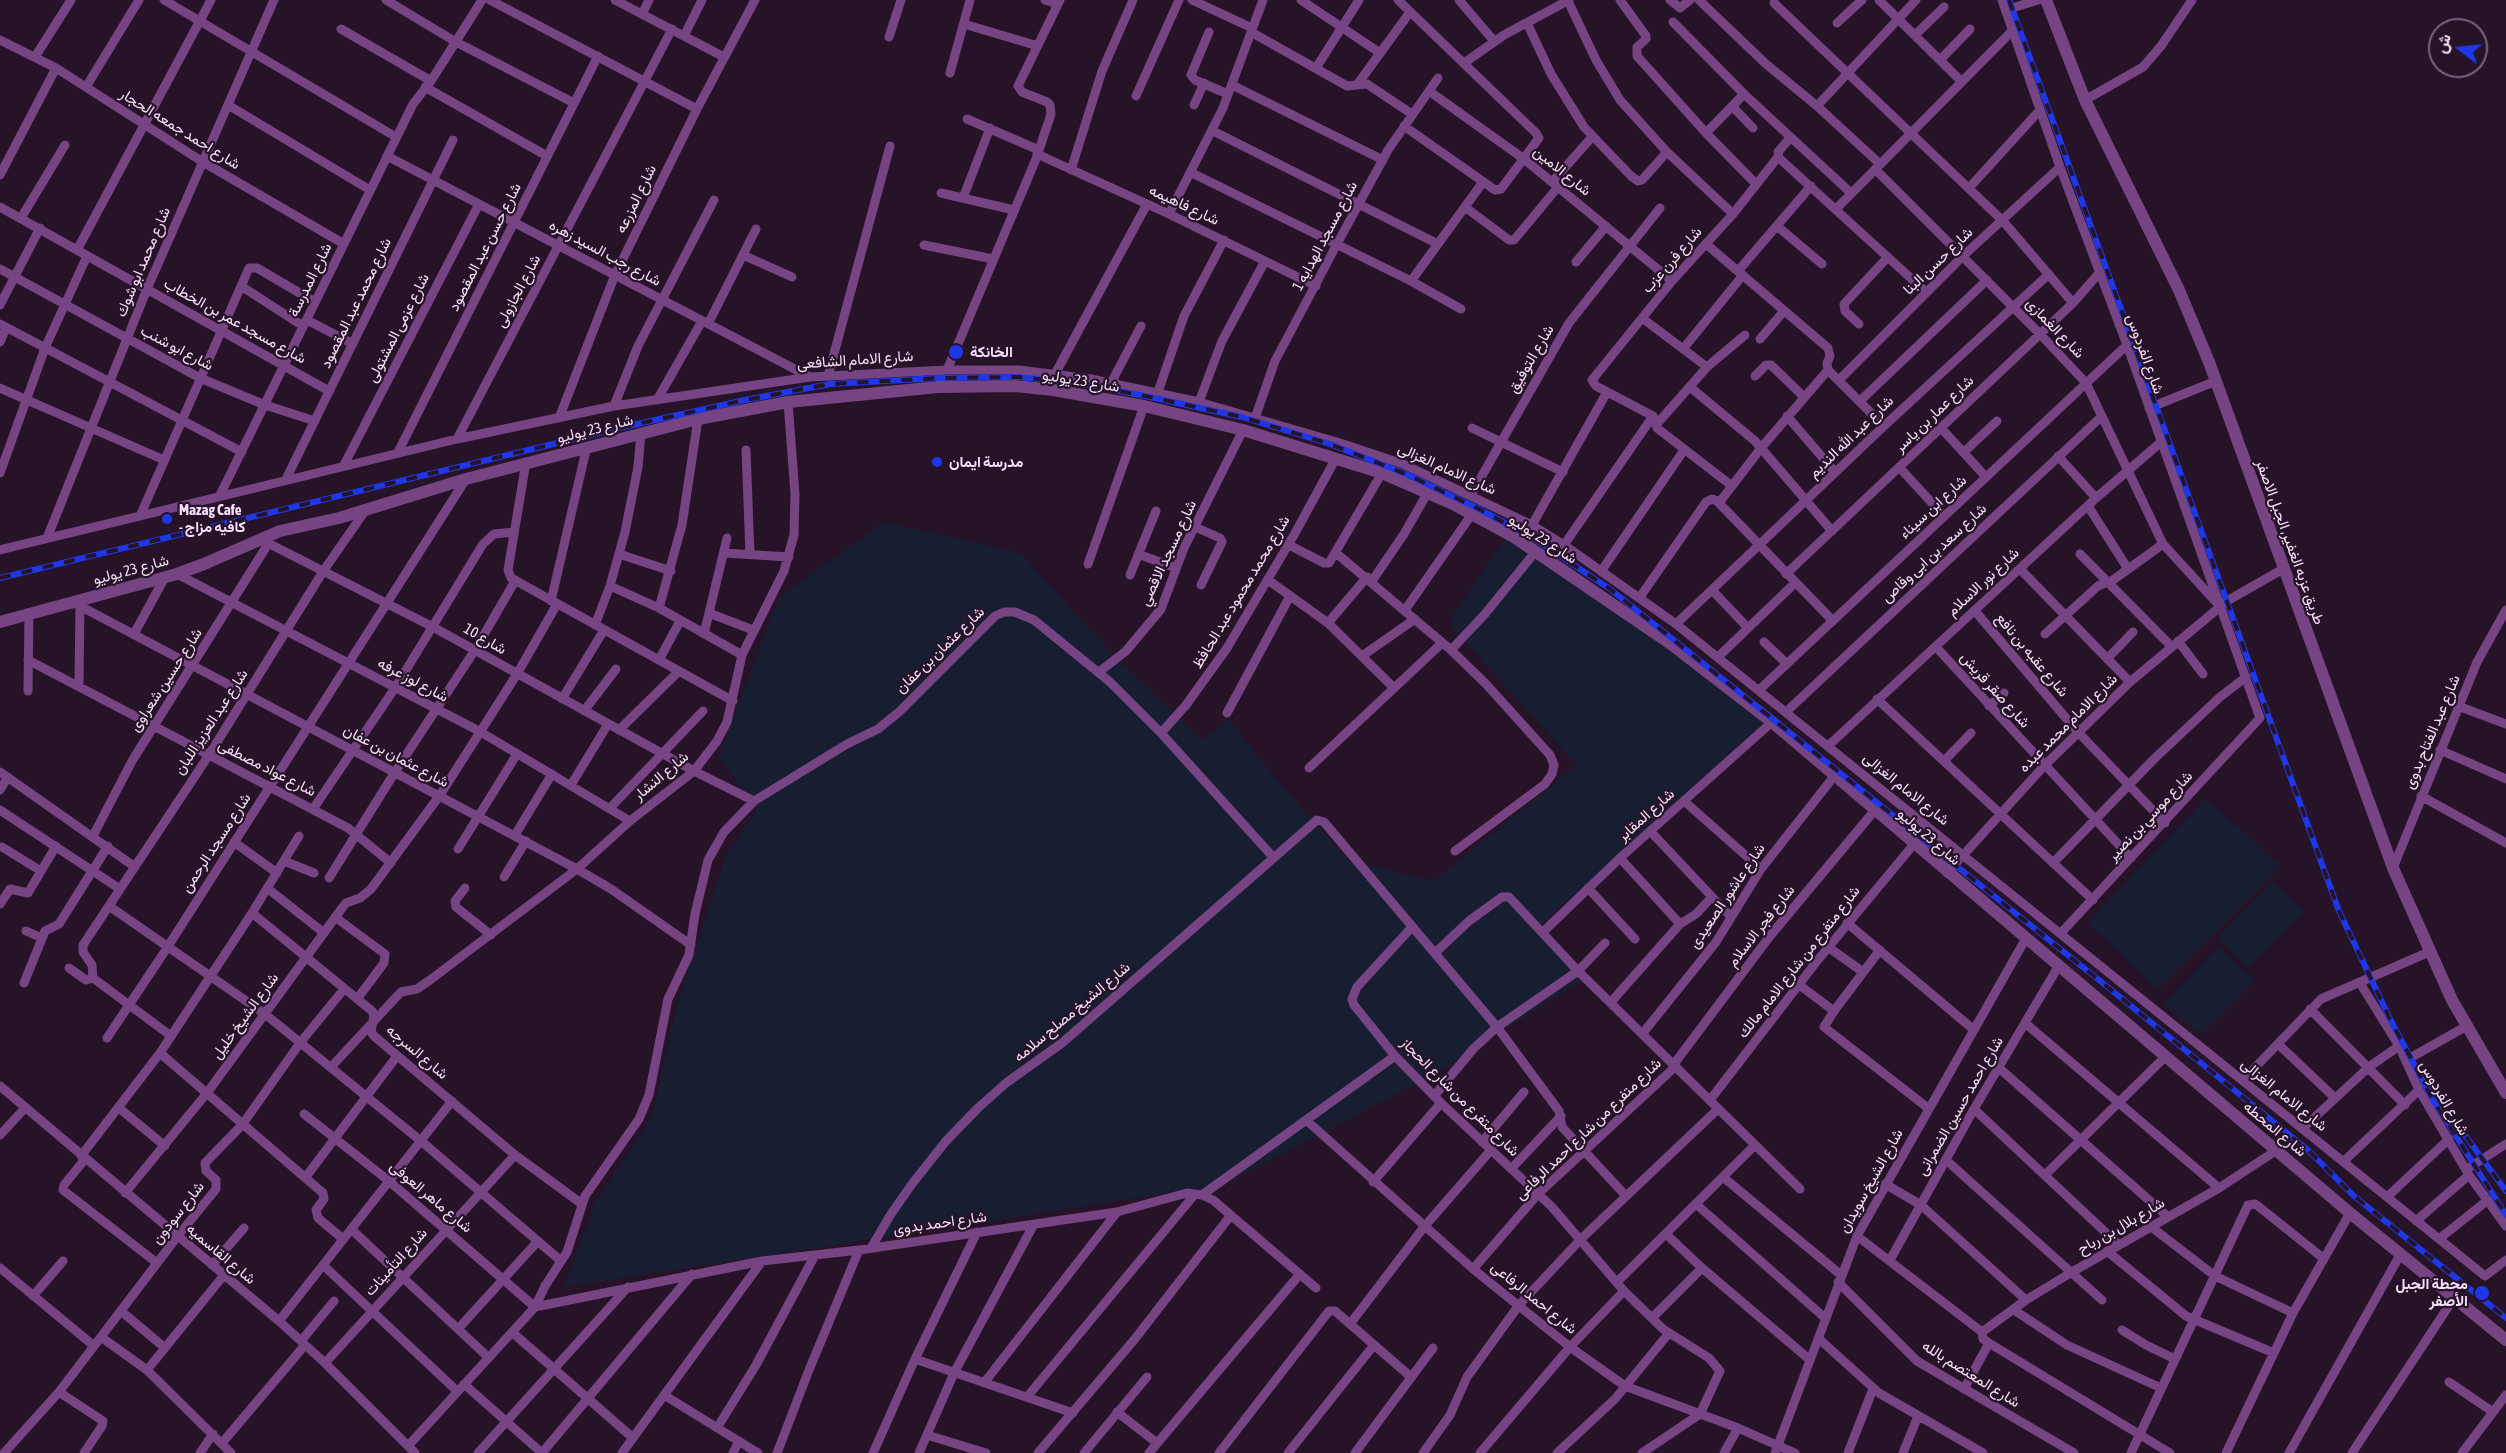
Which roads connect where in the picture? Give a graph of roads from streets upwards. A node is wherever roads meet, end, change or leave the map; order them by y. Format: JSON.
{"nodes":[{"id":1,"x":71,"y":0,"type":"edge"},
{"id":2,"x":139,"y":0,"type":"edge"},
{"id":3,"x":164,"y":0,"type":"edge"},
{"id":4,"x":211,"y":0,"type":"edge"},
{"id":5,"x":274,"y":0,"type":"edge"},
{"id":6,"x":386,"y":0,"type":"edge"},
{"id":7,"x":482,"y":0,"type":"edge"},
{"id":8,"x":490,"y":0,"type":"edge"},
{"id":9,"x":615,"y":0,"type":"edge"},
{"id":10,"x":649,"y":0,"type":"edge"},
{"id":11,"x":702,"y":0,"type":"edge"},
{"id":12,"x":755,"y":0,"type":"edge"},
{"id":13,"x":901,"y":0,"type":"edge"},
{"id":14,"x":970,"y":0,"type":"edge"},
{"id":15,"x":1045,"y":0,"type":"edge"},
{"id":16,"x":1133,"y":0,"type":"edge"},
{"id":17,"x":1179,"y":0,"type":"edge"},
{"id":18,"x":1192,"y":0,"type":"edge"},
{"id":19,"x":1263,"y":0,"type":"edge"},
{"id":20,"x":1300,"y":0,"type":"edge"},
{"id":21,"x":1359,"y":0,"type":"edge"},
{"id":22,"x":1398,"y":0,"type":"edge"},
{"id":23,"x":1459,"y":0,"type":"edge"},
{"id":24,"x":1569,"y":0,"type":"edge"},
{"id":25,"x":1670,"y":0,"type":"edge"},
{"id":26,"x":1690,"y":0,"type":"edge"},
{"id":27,"x":1699,"y":0,"type":"edge"},
{"id":28,"x":1862,"y":0,"type":"edge"},
{"id":29,"x":1879,"y":0,"type":"edge"},
{"id":30,"x":1916,"y":0,"type":"edge"},
{"id":31,"x":2002,"y":0,"type":"edge"},
{"id":32,"x":2037,"y":0,"type":"edge"},
{"id":33,"x":2046,"y":0,"type":"edge"},
{"id":34,"x":2192,"y":0,"type":"edge"},
{"id":35,"x":1059,"y":2,"type":"edge"},
{"id":36,"x":1626,"y":2,"type":"edge"},
{"id":37,"x":1774,"y":3,"type":"dead end"},
{"id":38,"x":1944,"y":7,"type":"dead end"},
{"id":39,"x":2006,"y":10,"type":"junction"},
{"id":40,"x":1410,"y":12,"type":"junction"},
{"id":41,"x":642,"y":14,"type":"junction"},
{"id":42,"x":1898,"y":19,"type":"junction"},
{"id":43,"x":199,"y":21,"type":"junction"},
{"id":44,"x":1527,"y":22,"type":"junction"},
{"id":45,"x":1672,"y":22,"type":"dead end"},
{"id":46,"x":1837,"y":23,"type":"dead end"},
{"id":47,"x":964,"y":24,"type":"junction"},
{"id":48,"x":1341,"y":27,"type":"junction"},
{"id":49,"x":341,"y":29,"type":"dead end"},
{"id":50,"x":1970,"y":29,"type":"dead end"},
{"id":51,"x":672,"y":30,"type":"junction"},
{"id":52,"x":1252,"y":30,"type":"junction"},
{"id":53,"x":2013,"y":30,"type":"junction"},
{"id":54,"x":1209,"y":32,"type":"dead end"},
{"id":55,"x":1915,"y":35,"type":"junction"},
{"id":56,"x":684,"y":36,"type":"junction"},
{"id":57,"x":889,"y":37,"type":"dead end"},
{"id":58,"x":0,"y":40,"type":"edge"},
{"id":59,"x":1494,"y":41,"type":"junction"},
{"id":60,"x":456,"y":42,"type":"junction"},
{"id":61,"x":1038,"y":46,"type":"junction"},
{"id":62,"x":251,"y":52,"type":"junction"},
{"id":63,"x":1380,"y":53,"type":"junction"},
{"id":64,"x":598,"y":56,"type":"junction"},
{"id":65,"x":35,"y":57,"type":"junction"},
{"id":66,"x":724,"y":57,"type":"junction"},
{"id":67,"x":1940,"y":60,"type":"junction"},
{"id":68,"x":1464,"y":63,"type":"junction"},
{"id":69,"x":56,"y":68,"type":"junction"},
{"id":70,"x":1316,"y":68,"type":"junction"},
{"id":71,"x":1848,"y":72,"type":"junction"},
{"id":72,"x":950,"y":73,"type":"dead end"},
{"id":73,"x":1438,"y":78,"type":"dead end"},
{"id":74,"x":645,"y":81,"type":"junction"},
{"id":75,"x":1961,"y":81,"type":"junction"},
{"id":76,"x":1204,"y":83,"type":"junction"},
{"id":77,"x":428,"y":84,"type":"junction"},
{"id":78,"x":1357,"y":85,"type":"junction"},
{"id":79,"x":86,"y":87,"type":"junction"},
{"id":80,"x":1230,"y":89,"type":"junction"},
{"id":81,"x":1429,"y":91,"type":"junction"},
{"id":82,"x":1744,"y":94,"type":"junction"},
{"id":83,"x":1136,"y":96,"type":"dead end"},
{"id":84,"x":2085,"y":100,"type":"junction"},
{"id":85,"x":574,"y":103,"type":"junction"},
{"id":86,"x":228,"y":105,"type":"junction"},
{"id":87,"x":1194,"y":105,"type":"dead end"},
{"id":88,"x":1732,"y":106,"type":"junction"},
{"id":89,"x":1817,"y":106,"type":"junction"},
{"id":90,"x":697,"y":109,"type":"junction"},
{"id":91,"x":2040,"y":110,"type":"junction"},
{"id":92,"x":1412,"y":114,"type":"junction"},
{"id":93,"x":967,"y":119,"type":"dead end"},
{"id":94,"x":143,"y":124,"type":"junction"},
{"id":95,"x":1404,"y":126,"type":"junction"},
{"id":96,"x":990,"y":128,"type":"junction"},
{"id":97,"x":1753,"y":128,"type":"dead end"},
{"id":98,"x":1213,"y":131,"type":"junction"},
{"id":99,"x":1706,"y":133,"type":"junction"},
{"id":100,"x":1910,"y":133,"type":"junction"},
{"id":101,"x":396,"y":137,"type":"junction"},
{"id":102,"x":1592,"y":137,"type":"junction"},
{"id":103,"x":1790,"y":138,"type":"junction"},
{"id":104,"x":453,"y":140,"type":"dead end"},
{"id":105,"x":65,"y":145,"type":"dead end"},
{"id":106,"x":890,"y":146,"type":"dead end"},
{"id":107,"x":1038,"y":152,"type":"junction"},
{"id":108,"x":1667,"y":152,"type":"junction"},
{"id":109,"x":387,"y":156,"type":"junction"},
{"id":110,"x":547,"y":156,"type":"junction"},
{"id":111,"x":1778,"y":157,"type":"junction"},
{"id":112,"x":1524,"y":159,"type":"junction"},
{"id":113,"x":1383,"y":160,"type":"junction"},
{"id":114,"x":203,"y":162,"type":"junction"},
{"id":115,"x":1877,"y":167,"type":"junction"},
{"id":116,"x":2060,"y":168,"type":"junction"},
{"id":117,"x":1071,"y":170,"type":"junction"},
{"id":118,"x":1192,"y":173,"type":"junction"},
{"id":119,"x":0,"y":175,"type":"edge"},
{"id":120,"x":434,"y":181,"type":"junction"},
{"id":121,"x":1484,"y":182,"type":"junction"},
{"id":122,"x":1555,"y":184,"type":"junction"},
{"id":123,"x":1756,"y":184,"type":"junction"},
{"id":124,"x":1811,"y":186,"type":"junction"},
{"id":125,"x":1969,"y":188,"type":"junction"},
{"id":126,"x":370,"y":190,"type":"junction"},
{"id":127,"x":941,"y":193,"type":"dead end"},
{"id":128,"x":1851,"y":193,"type":"junction"},
{"id":129,"x":963,"y":198,"type":"junction"},
{"id":130,"x":714,"y":200,"type":"dead end"},
{"id":131,"x":479,"y":204,"type":"junction"},
{"id":132,"x":1147,"y":204,"type":"junction"},
{"id":133,"x":1360,"y":204,"type":"junction"},
{"id":134,"x":0,"y":207,"type":"edge"},
{"id":135,"x":1465,"y":207,"type":"junction"},
{"id":136,"x":1660,"y":208,"type":"dead end"},
{"id":137,"x":1836,"y":209,"type":"junction"},
{"id":138,"x":1014,"y":210,"type":"junction"},
{"id":139,"x":1169,"y":214,"type":"junction"},
{"id":140,"x":1733,"y":214,"type":"junction"},
{"id":141,"x":21,"y":218,"type":"junction"},
{"id":142,"x":2002,"y":220,"type":"junction"},
{"id":143,"x":514,"y":223,"type":"junction"},
{"id":144,"x":1606,"y":226,"type":"junction"},
{"id":145,"x":1777,"y":226,"type":"junction"},
{"id":146,"x":40,"y":228,"type":"junction"},
{"id":147,"x":756,"y":229,"type":"dead end"},
{"id":148,"x":1224,"y":240,"type":"junction"},
{"id":149,"x":344,"y":244,"type":"junction"},
{"id":150,"x":1337,"y":244,"type":"junction"},
{"id":151,"x":1438,"y":244,"type":"junction"},
{"id":152,"x":1706,"y":244,"type":"junction"},
{"id":153,"x":924,"y":245,"type":"dead end"},
{"id":154,"x":558,"y":246,"type":"junction"},
{"id":155,"x":1630,"y":246,"type":"junction"},
{"id":156,"x":77,"y":250,"type":"junction"},
{"id":157,"x":743,"y":255,"type":"junction"},
{"id":158,"x":87,"y":256,"type":"junction"},
{"id":159,"x":1963,"y":256,"type":"junction"},
{"id":160,"x":1888,"y":257,"type":"junction"},
{"id":161,"x":993,"y":259,"type":"junction"},
{"id":162,"x":1265,"y":261,"type":"junction"},
{"id":163,"x":1576,"y":262,"type":"dead end"},
{"id":164,"x":1822,"y":264,"type":"dead end"},
{"id":165,"x":0,"y":269,"type":"edge"},
{"id":166,"x":1741,"y":273,"type":"junction"},
{"id":167,"x":2100,"y":273,"type":"junction"},
{"id":168,"x":2049,"y":274,"type":"junction"},
{"id":169,"x":615,"y":275,"type":"junction"},
{"id":170,"x":15,"y":277,"type":"junction"},
{"id":171,"x":792,"y":277,"type":"dead end"},
{"id":172,"x":1987,"y":280,"type":"junction"},
{"id":173,"x":1411,"y":281,"type":"junction"},
{"id":174,"x":1672,"y":281,"type":"junction"},
{"id":175,"x":241,"y":286,"type":"junction"},
{"id":176,"x":1316,"y":286,"type":"junction"},
{"id":177,"x":147,"y":289,"type":"junction"},
{"id":178,"x":1926,"y":292,"type":"junction"},
{"id":179,"x":663,"y":300,"type":"junction"},
{"id":180,"x":315,"y":302,"type":"junction"},
{"id":181,"x":64,"y":303,"type":"junction"},
{"id":182,"x":2073,"y":303,"type":"junction"},
{"id":183,"x":0,"y":305,"type":"edge"},
{"id":184,"x":2013,"y":307,"type":"junction"},
{"id":185,"x":1461,"y":309,"type":"dead end"},
{"id":186,"x":1784,"y":311,"type":"junction"},
{"id":187,"x":1642,"y":318,"type":"junction"},
{"id":188,"x":705,"y":322,"type":"junction"},
{"id":189,"x":305,"y":323,"type":"junction"},
{"id":190,"x":1859,"y":324,"type":"dead end"},
{"id":191,"x":3,"y":326,"type":"edge"},
{"id":192,"x":1141,"y":326,"type":"dead end"},
{"id":193,"x":221,"y":331,"type":"junction"},
{"id":194,"x":2040,"y":334,"type":"junction"},
{"id":195,"x":1745,"y":335,"type":"dead end"},
{"id":196,"x":127,"y":338,"type":"junction"},
{"id":197,"x":1760,"y":339,"type":"dead end"},
{"id":198,"x":0,"y":342,"type":"edge"},
{"id":199,"x":353,"y":344,"type":"junction"},
{"id":200,"x":2127,"y":345,"type":"junction"},
{"id":201,"x":45,"y":348,"type":"junction"},
{"id":202,"x":1683,"y":349,"type":"junction"},
{"id":203,"x":284,"y":366,"type":"junction"},
{"id":204,"x":1707,"y":367,"type":"junction"},
{"id":205,"x":947,"y":370,"type":"junction"},
{"id":206,"x":1828,"y":370,"type":"junction"},
{"id":207,"x":1055,"y":374,"type":"junction"},
{"id":208,"x":828,"y":376,"type":"junction"},
{"id":209,"x":1755,"y":376,"type":"dead end"},
{"id":210,"x":810,"y":377,"type":"junction"},
{"id":211,"x":200,"y":378,"type":"junction"},
{"id":212,"x":1839,"y":380,"type":"junction"},
{"id":213,"x":2216,"y":381,"type":"junction"},
{"id":214,"x":110,"y":382,"type":"junction"},
{"id":215,"x":1111,"y":383,"type":"junction"},
{"id":216,"x":2086,"y":383,"type":"junction"},
{"id":217,"x":1690,"y":387,"type":"junction"},
{"id":218,"x":0,"y":388,"type":"edge"},
{"id":219,"x":330,"y":391,"type":"junction"},
{"id":220,"x":1158,"y":392,"type":"junction"},
{"id":221,"x":1607,"y":392,"type":"junction"},
{"id":222,"x":1804,"y":397,"type":"junction"},
{"id":223,"x":27,"y":398,"type":"junction"},
{"id":224,"x":657,"y":400,"type":"junction"},
{"id":225,"x":1860,"y":401,"type":"junction"},
{"id":226,"x":788,"y":402,"type":"junction"},
{"id":227,"x":1198,"y":402,"type":"junction"},
{"id":228,"x":265,"y":405,"type":"junction"},
{"id":229,"x":614,"y":406,"type":"junction"},
{"id":230,"x":1144,"y":406,"type":"junction"},
{"id":231,"x":2149,"y":408,"type":"junction"},
{"id":232,"x":1787,"y":416,"type":"junction"},
{"id":233,"x":2102,"y":416,"type":"junction"},
{"id":234,"x":559,"y":418,"type":"junction"},
{"id":235,"x":1255,"y":418,"type":"junction"},
{"id":236,"x":698,"y":419,"type":"junction"},
{"id":237,"x":1654,"y":420,"type":"junction"},
{"id":238,"x":182,"y":421,"type":"junction"},
{"id":239,"x":315,"y":421,"type":"junction"},
{"id":240,"x":1997,"y":422,"type":"dead end"},
{"id":241,"x":1884,"y":426,"type":"junction"},
{"id":242,"x":92,"y":427,"type":"junction"},
{"id":243,"x":1472,"y":428,"type":"dead end"},
{"id":244,"x":1941,"y":428,"type":"junction"},
{"id":245,"x":1243,"y":430,"type":"junction"},
{"id":246,"x":641,"y":433,"type":"junction"},
{"id":247,"x":458,"y":439,"type":"junction"},
{"id":248,"x":1500,"y":442,"type":"junction"},
{"id":249,"x":2160,"y":443,"type":"junction"},
{"id":250,"x":587,"y":446,"type":"junction"},
{"id":251,"x":1761,"y":448,"type":"junction"},
{"id":252,"x":746,"y":450,"type":"dead end"},
{"id":253,"x":1684,"y":450,"type":"junction"},
{"id":254,"x":242,"y":452,"type":"junction"},
{"id":255,"x":398,"y":452,"type":"junction"},
{"id":256,"x":1964,"y":452,"type":"junction"},
{"id":257,"x":2058,"y":456,"type":"junction"},
{"id":258,"x":1335,"y":458,"type":"junction"},
{"id":259,"x":164,"y":460,"type":"junction"},
{"id":260,"x":526,"y":462,"type":"junction"},
{"id":261,"x":344,"y":465,"type":"junction"},
{"id":262,"x":1899,"y":467,"type":"junction"},
{"id":263,"x":2128,"y":470,"type":"junction"},
{"id":264,"x":1563,"y":472,"type":"junction"},
{"id":265,"x":1835,"y":472,"type":"junction"},
{"id":266,"x":1382,"y":473,"type":"junction"},
{"id":267,"x":0,"y":474,"type":"edge"},
{"id":268,"x":1986,"y":477,"type":"junction"},
{"id":269,"x":286,"y":479,"type":"junction"},
{"id":270,"x":466,"y":479,"type":"junction"},
{"id":271,"x":1732,"y":486,"type":"junction"},
{"id":272,"x":1428,"y":492,"type":"junction"},
{"id":273,"x":220,"y":495,"type":"junction"},
{"id":274,"x":1471,"y":495,"type":"junction"},
{"id":275,"x":2096,"y":498,"type":"junction"},
{"id":276,"x":1716,"y":501,"type":"junction"},
{"id":277,"x":1806,"y":501,"type":"junction"},
{"id":278,"x":2088,"y":506,"type":"junction"},
{"id":279,"x":365,"y":511,"type":"junction"},
{"id":280,"x":1156,"y":511,"type":"dead end"},
{"id":281,"x":1472,"y":514,"type":"junction"},
{"id":282,"x":140,"y":516,"type":"junction"},
{"id":283,"x":1944,"y":516,"type":"junction"},
{"id":284,"x":1532,"y":525,"type":"junction"},
{"id":285,"x":1195,"y":527,"type":"junction"},
{"id":286,"x":1832,"y":531,"type":"junction"},
{"id":287,"x":514,"y":532,"type":"junction"},
{"id":288,"x":47,"y":538,"type":"junction"},
{"id":289,"x":728,"y":538,"type":"dead end"},
{"id":290,"x":264,"y":542,"type":"junction"},
{"id":291,"x":2163,"y":544,"type":"junction"},
{"id":292,"x":1289,"y":545,"type":"junction"},
{"id":293,"x":1564,"y":545,"type":"junction"},
{"id":294,"x":1759,"y":546,"type":"junction"},
{"id":295,"x":0,"y":550,"type":"edge"},
{"id":296,"x":1536,"y":551,"type":"junction"},
{"id":297,"x":724,"y":553,"type":"junction"},
{"id":298,"x":1336,"y":553,"type":"junction"},
{"id":299,"x":619,"y":554,"type":"junction"},
{"id":300,"x":750,"y":554,"type":"junction"},
{"id":301,"x":1138,"y":554,"type":"junction"},
{"id":302,"x":2080,"y":554,"type":"dead end"},
{"id":303,"x":789,"y":557,"type":"junction"},
{"id":304,"x":1088,"y":564,"type":"dead end"},
{"id":305,"x":1176,"y":568,"type":"junction"},
{"id":306,"x":2020,"y":569,"type":"junction"},
{"id":307,"x":2128,"y":569,"type":"junction"},
{"id":308,"x":2283,"y":569,"type":"junction"},
{"id":309,"x":324,"y":570,"type":"junction"},
{"id":310,"x":1602,"y":570,"type":"junction"},
{"id":311,"x":671,"y":571,"type":"junction"},
{"id":312,"x":1786,"y":574,"type":"junction"},
{"id":313,"x":171,"y":575,"type":"junction"},
{"id":314,"x":1130,"y":575,"type":"dead end"},
{"id":315,"x":512,"y":578,"type":"junction"},
{"id":316,"x":1370,"y":579,"type":"junction"},
{"id":317,"x":1268,"y":580,"type":"junction"},
{"id":318,"x":2109,"y":582,"type":"junction"},
{"id":319,"x":1795,"y":583,"type":"junction"},
{"id":320,"x":610,"y":585,"type":"junction"},
{"id":321,"x":1201,"y":585,"type":"dead end"},
{"id":322,"x":1712,"y":590,"type":"junction"},
{"id":323,"x":1290,"y":596,"type":"junction"},
{"id":324,"x":1641,"y":597,"type":"junction"},
{"id":325,"x":386,"y":602,"type":"junction"},
{"id":326,"x":554,"y":602,"type":"junction"},
{"id":327,"x":80,"y":603,"type":"junction"},
{"id":328,"x":232,"y":603,"type":"junction"},
{"id":329,"x":2220,"y":606,"type":"junction"},
{"id":330,"x":659,"y":608,"type":"junction"},
{"id":331,"x":1405,"y":610,"type":"junction"},
{"id":332,"x":2506,"y":610,"type":"edge"},
{"id":333,"x":1975,"y":611,"type":"junction"},
{"id":334,"x":29,"y":613,"type":"junction"},
{"id":335,"x":709,"y":613,"type":"junction"},
{"id":336,"x":2064,"y":616,"type":"junction"},
{"id":337,"x":1415,"y":619,"type":"junction"},
{"id":338,"x":681,"y":621,"type":"junction"},
{"id":339,"x":1833,"y":621,"type":"junction"},
{"id":340,"x":0,"y":622,"type":"edge"},
{"id":341,"x":1328,"y":623,"type":"junction"},
{"id":342,"x":1676,"y":624,"type":"junction"},
{"id":343,"x":433,"y":627,"type":"junction"},
{"id":344,"x":599,"y":627,"type":"junction"},
{"id":345,"x":1748,"y":628,"type":"junction"},
{"id":346,"x":753,"y":630,"type":"junction"},
{"id":347,"x":286,"y":631,"type":"junction"},
{"id":348,"x":2133,"y":632,"type":"dead end"},
{"id":349,"x":134,"y":634,"type":"junction"},
{"id":350,"x":704,"y":634,"type":"junction"},
{"id":351,"x":2045,"y":634,"type":"dead end"},
{"id":352,"x":1764,"y":642,"type":"dead end"},
{"id":353,"x":1442,"y":643,"type":"junction"},
{"id":354,"x":2174,"y":643,"type":"junction"},
{"id":355,"x":1936,"y":647,"type":"junction"},
{"id":356,"x":475,"y":650,"type":"junction"},
{"id":357,"x":1451,"y":650,"type":"junction"},
{"id":358,"x":742,"y":655,"type":"junction"},
{"id":359,"x":1362,"y":656,"type":"junction"},
{"id":360,"x":1718,"y":657,"type":"junction"},
{"id":361,"x":2107,"y":659,"type":"junction"},
{"id":362,"x":28,"y":660,"type":"junction"},
{"id":363,"x":659,"y":660,"type":"junction"},
{"id":364,"x":348,"y":663,"type":"junction"},
{"id":365,"x":1787,"y":664,"type":"junction"},
{"id":366,"x":194,"y":666,"type":"junction"},
{"id":367,"x":616,"y":669,"type":"dead end"},
{"id":368,"x":679,"y":671,"type":"junction"},
{"id":369,"x":1099,"y":672,"type":"junction"},
{"id":370,"x":517,"y":674,"type":"junction"},
{"id":371,"x":2203,"y":674,"type":"dead end"},
{"id":372,"x":2246,"y":677,"type":"junction"},
{"id":373,"x":2130,"y":682,"type":"junction"},
{"id":374,"x":79,"y":685,"type":"junction"},
{"id":375,"x":1393,"y":687,"type":"junction"},
{"id":376,"x":395,"y":688,"type":"junction"},
{"id":377,"x":1759,"y":690,"type":"junction"},
{"id":378,"x":28,"y":691,"type":"dead end"},
{"id":379,"x":2004,"y":693,"type":"dead end"},
{"id":380,"x":248,"y":694,"type":"junction"},
{"id":381,"x":562,"y":699,"type":"junction"},
{"id":382,"x":1877,"y":699,"type":"junction"},
{"id":383,"x":733,"y":701,"type":"junction"},
{"id":384,"x":1989,"y":706,"type":"junction"},
{"id":385,"x":2458,"y":706,"type":"junction"},
{"id":386,"x":436,"y":710,"type":"junction"},
{"id":387,"x":584,"y":711,"type":"junction"},
{"id":388,"x":704,"y":711,"type":"dead end"},
{"id":389,"x":1786,"y":712,"type":"junction"},
{"id":390,"x":1227,"y":713,"type":"dead end"},
{"id":391,"x":2260,"y":718,"type":"joint"},
{"id":392,"x":1772,"y":722,"type":"junction"},
{"id":393,"x":608,"y":724,"type":"junction"},
{"id":394,"x":2506,"y":724,"type":"edge"},
{"id":395,"x":307,"y":725,"type":"junction"},
{"id":396,"x":154,"y":726,"type":"junction"},
{"id":397,"x":619,"y":730,"type":"junction"},
{"id":398,"x":479,"y":731,"type":"junction"},
{"id":399,"x":2077,"y":731,"type":"junction"},
{"id":400,"x":1161,"y":732,"type":"junction"},
{"id":401,"x":1971,"y":733,"type":"dead end"},
{"id":402,"x":1828,"y":746,"type":"junction"},
{"id":403,"x":353,"y":749,"type":"junction"},
{"id":404,"x":2440,"y":750,"type":"junction"},
{"id":405,"x":517,"y":754,"type":"junction"},
{"id":406,"x":662,"y":754,"type":"junction"},
{"id":407,"x":209,"y":755,"type":"junction"},
{"id":408,"x":1944,"y":761,"type":"junction"},
{"id":409,"x":2044,"y":766,"type":"junction"},
{"id":410,"x":1309,"y":768,"type":"dead end"},
{"id":411,"x":694,"y":771,"type":"junction"},
{"id":412,"x":395,"y":772,"type":"junction"},
{"id":413,"x":552,"y":774,"type":"junction"},
{"id":414,"x":4,"y":775,"type":"edge"},
{"id":415,"x":1835,"y":775,"type":"junction"},
{"id":416,"x":2506,"y":779,"type":"edge"},
{"id":417,"x":571,"y":785,"type":"junction"},
{"id":418,"x":2128,"y":785,"type":"junction"},
{"id":419,"x":270,"y":787,"type":"junction"},
{"id":420,"x":0,"y":790,"type":"edge"},
{"id":421,"x":440,"y":795,"type":"junction"},
{"id":422,"x":2421,"y":796,"type":"junction"},
{"id":423,"x":754,"y":801,"type":"junction"},
{"id":424,"x":1684,"y":801,"type":"junction"},
{"id":425,"x":610,"y":808,"type":"junction"},
{"id":426,"x":313,"y":809,"type":"junction"},
{"id":427,"x":0,"y":810,"type":"edge"},
{"id":428,"x":1875,"y":810,"type":"junction"},
{"id":429,"x":1999,"y":813,"type":"junction"},
{"id":430,"x":478,"y":816,"type":"junction"},
{"id":431,"x":2095,"y":820,"type":"junction"},
{"id":432,"x":630,"y":821,"type":"junction"},
{"id":433,"x":2164,"y":823,"type":"junction"},
{"id":434,"x":1651,"y":832,"type":"junction"},
{"id":435,"x":356,"y":834,"type":"junction"},
{"id":436,"x":93,"y":836,"type":"junction"},
{"id":437,"x":299,"y":836,"type":"dead end"},
{"id":438,"x":515,"y":836,"type":"junction"},
{"id":439,"x":526,"y":841,"type":"junction"},
{"id":440,"x":234,"y":842,"type":"junction"},
{"id":441,"x":2506,"y":843,"type":"edge"},
{"id":442,"x":1914,"y":844,"type":"junction"},
{"id":443,"x":56,"y":846,"type":"junction"},
{"id":444,"x":108,"y":846,"type":"junction"},
{"id":445,"x":2,"y":847,"type":"dead end"},
{"id":446,"x":458,"y":849,"type":"dead end"},
{"id":447,"x":1455,"y":851,"type":"dead end"},
{"id":448,"x":1963,"y":854,"type":"junction"},
{"id":449,"x":1273,"y":857,"type":"junction"},
{"id":450,"x":1620,"y":858,"type":"junction"},
{"id":451,"x":2131,"y":858,"type":"junction"},
{"id":452,"x":284,"y":861,"type":"junction"},
{"id":453,"x":391,"y":863,"type":"junction"},
{"id":454,"x":2054,"y":863,"type":"junction"},
{"id":455,"x":135,"y":867,"type":"junction"},
{"id":456,"x":2393,"y":868,"type":"junction"},
{"id":457,"x":577,"y":869,"type":"junction"},
{"id":458,"x":1761,"y":869,"type":"junction"},
{"id":459,"x":41,"y":871,"type":"junction"},
{"id":460,"x":92,"y":871,"type":"junction"},
{"id":461,"x":277,"y":873,"type":"junction"},
{"id":462,"x":314,"y":873,"type":"dead end"},
{"id":463,"x":1947,"y":873,"type":"junction"},
{"id":464,"x":504,"y":877,"type":"dead end"},
{"id":465,"x":329,"y":878,"type":"dead end"},
{"id":466,"x":267,"y":888,"type":"junction"},
{"id":467,"x":465,"y":888,"type":"dead end"},
{"id":468,"x":1588,"y":888,"type":"junction"},
{"id":469,"x":120,"y":889,"type":"junction"},
{"id":470,"x":1712,"y":897,"type":"junction"},
{"id":471,"x":2092,"y":900,"type":"junction"},
{"id":472,"x":0,"y":904,"type":"edge"},
{"id":473,"x":109,"y":906,"type":"junction"},
{"id":474,"x":252,"y":913,"type":"junction"},
{"id":475,"x":335,"y":917,"type":"junction"},
{"id":476,"x":1731,"y":917,"type":"junction"},
{"id":477,"x":1847,"y":923,"type":"junction"},
{"id":478,"x":1680,"y":924,"type":"junction"},
{"id":479,"x":1412,"y":927,"type":"junction"},
{"id":480,"x":26,"y":931,"type":"dead end"},
{"id":481,"x":1543,"y":932,"type":"junction"},
{"id":482,"x":324,"y":933,"type":"junction"},
{"id":483,"x":2061,"y":933,"type":"junction"},
{"id":484,"x":491,"y":935,"type":"junction"},
{"id":485,"x":42,"y":939,"type":"junction"},
{"id":486,"x":1635,"y":939,"type":"dead end"},
{"id":487,"x":2025,"y":940,"type":"junction"},
{"id":488,"x":1605,"y":943,"type":"dead end"},
{"id":489,"x":691,"y":945,"type":"junction"},
{"id":490,"x":1828,"y":947,"type":"junction"},
{"id":491,"x":167,"y":948,"type":"junction"},
{"id":492,"x":1880,"y":950,"type":"junction"},
{"id":493,"x":2429,"y":952,"type":"junction"},
{"id":494,"x":1435,"y":953,"type":"junction"},
{"id":495,"x":305,"y":958,"type":"junction"},
{"id":496,"x":2058,"y":967,"type":"junction"},
{"id":497,"x":69,"y":968,"type":"dead end"},
{"id":498,"x":1578,"y":971,"type":"junction"},
{"id":499,"x":1863,"y":972,"type":"junction"},
{"id":500,"x":211,"y":976,"type":"junction"},
{"id":501,"x":93,"y":978,"type":"junction"},
{"id":502,"x":24,"y":983,"type":"dead end"},
{"id":503,"x":2360,"y":983,"type":"junction"},
{"id":504,"x":1798,"y":984,"type":"junction"},
{"id":505,"x":344,"y":989,"type":"junction"},
{"id":506,"x":357,"y":999,"type":"junction"},
{"id":507,"x":1611,"y":1002,"type":"junction"},
{"id":508,"x":129,"y":1005,"type":"junction"},
{"id":509,"x":2310,"y":1009,"type":"junction"},
{"id":510,"x":1834,"y":1011,"type":"junction"},
{"id":511,"x":265,"y":1014,"type":"junction"},
{"id":512,"x":2025,"y":1023,"type":"junction"},
{"id":513,"x":372,"y":1024,"type":"junction"},
{"id":514,"x":1497,"y":1027,"type":"junction"},
{"id":515,"x":2465,"y":1027,"type":"junction"},
{"id":516,"x":1973,"y":1029,"type":"junction"},
{"id":517,"x":1643,"y":1033,"type":"junction"},
{"id":518,"x":171,"y":1036,"type":"junction"},
{"id":519,"x":107,"y":1038,"type":"dead end"},
{"id":520,"x":300,"y":1043,"type":"junction"},
{"id":521,"x":2278,"y":1044,"type":"junction"},
{"id":522,"x":2401,"y":1051,"type":"junction"},
{"id":523,"x":160,"y":1053,"type":"junction"},
{"id":524,"x":397,"y":1056,"type":"junction"},
{"id":525,"x":1395,"y":1056,"type":"junction"},
{"id":526,"x":2166,"y":1056,"type":"junction"},
{"id":527,"x":1675,"y":1065,"type":"junction"},
{"id":528,"x":331,"y":1067,"type":"junction"},
{"id":529,"x":2369,"y":1067,"type":"junction"},
{"id":530,"x":1999,"y":1068,"type":"junction"},
{"id":531,"x":2243,"y":1080,"type":"junction"},
{"id":532,"x":0,"y":1086,"type":"edge"},
{"id":533,"x":2420,"y":1090,"type":"junction"},
{"id":534,"x":1524,"y":1092,"type":"dead end"},
{"id":535,"x":207,"y":1093,"type":"junction"},
{"id":536,"x":2506,"y":1093,"type":"edge"},
{"id":537,"x":367,"y":1096,"type":"junction"},
{"id":538,"x":2335,"y":1098,"type":"junction"},
{"id":539,"x":1437,"y":1100,"type":"junction"},
{"id":540,"x":1710,"y":1100,"type":"junction"},
{"id":541,"x":452,"y":1101,"type":"junction"},
{"id":542,"x":2119,"y":1104,"type":"junction"},
{"id":543,"x":2405,"y":1105,"type":"junction"},
{"id":544,"x":26,"y":1108,"type":"junction"},
{"id":545,"x":119,"y":1108,"type":"junction"},
{"id":546,"x":1928,"y":1108,"type":"junction"},
{"id":547,"x":1719,"y":1109,"type":"junction"},
{"id":548,"x":1974,"y":1109,"type":"junction"},
{"id":549,"x":304,"y":1114,"type":"dead end"},
{"id":550,"x":1561,"y":1116,"type":"junction"},
{"id":551,"x":1306,"y":1120,"type":"junction"},
{"id":552,"x":242,"y":1125,"type":"junction"},
{"id":553,"x":2302,"y":1129,"type":"junction"},
{"id":554,"x":0,"y":1135,"type":"edge"},
{"id":555,"x":335,"y":1138,"type":"junction"},
{"id":556,"x":2082,"y":1138,"type":"junction"},
{"id":557,"x":2449,"y":1139,"type":"junction"},
{"id":558,"x":421,"y":1141,"type":"junction"},
{"id":559,"x":1482,"y":1142,"type":"junction"},
{"id":560,"x":2506,"y":1144,"type":"edge"},
{"id":561,"x":165,"y":1146,"type":"junction"},
{"id":562,"x":1754,"y":1146,"type":"junction"},
{"id":563,"x":1491,"y":1150,"type":"junction"},
{"id":564,"x":2277,"y":1150,"type":"junction"},
{"id":565,"x":1584,"y":1151,"type":"junction"},
{"id":566,"x":515,"y":1155,"type":"junction"},
{"id":567,"x":83,"y":1157,"type":"junction"},
{"id":568,"x":1946,"y":1160,"type":"junction"},
{"id":569,"x":2343,"y":1162,"type":"junction"},
{"id":570,"x":1511,"y":1169,"type":"junction"},
{"id":571,"x":2468,"y":1172,"type":"junction"},
{"id":572,"x":2045,"y":1175,"type":"junction"},
{"id":573,"x":1723,"y":1177,"type":"junction"},
{"id":574,"x":305,"y":1178,"type":"junction"},
{"id":575,"x":389,"y":1181,"type":"junction"},
{"id":576,"x":1373,"y":1182,"type":"junction"},
{"id":577,"x":1885,"y":1184,"type":"junction"},
{"id":578,"x":2219,"y":1188,"type":"junction"},
{"id":579,"x":1800,"y":1189,"type":"dead end"},
{"id":580,"x":481,"y":1191,"type":"junction"},
{"id":581,"x":125,"y":1193,"type":"junction"},
{"id":582,"x":1199,"y":1194,"type":"junction"},
{"id":583,"x":1538,"y":1194,"type":"junction"},
{"id":584,"x":1626,"y":1196,"type":"junction"},
{"id":585,"x":2387,"y":1197,"type":"junction"},
{"id":586,"x":2488,"y":1200,"type":"junction"},
{"id":587,"x":582,"y":1204,"type":"junction"},
{"id":588,"x":1696,"y":1204,"type":"junction"},
{"id":589,"x":1921,"y":1205,"type":"junction"},
{"id":590,"x":1117,"y":1212,"type":"junction"},
{"id":591,"x":2349,"y":1213,"type":"junction"},
{"id":592,"x":1231,"y":1215,"type":"junction"},
{"id":593,"x":2168,"y":1216,"type":"junction"},
{"id":594,"x":2416,"y":1221,"type":"junction"},
{"id":595,"x":1034,"y":1224,"type":"junction"},
{"id":596,"x":2150,"y":1226,"type":"junction"},
{"id":597,"x":2506,"y":1226,"type":"edge"},
{"id":598,"x":1424,"y":1227,"type":"junction"},
{"id":599,"x":244,"y":1228,"type":"dead end"},
{"id":600,"x":351,"y":1229,"type":"junction"},
{"id":601,"x":446,"y":1230,"type":"junction"},
{"id":602,"x":977,"y":1232,"type":"junction"},
{"id":603,"x":1666,"y":1234,"type":"junction"},
{"id":604,"x":1857,"y":1236,"type":"junction"},
{"id":605,"x":177,"y":1237,"type":"junction"},
{"id":606,"x":343,"y":1239,"type":"junction"},
{"id":607,"x":1581,"y":1239,"type":"junction"},
{"id":608,"x":2439,"y":1239,"type":"junction"},
{"id":609,"x":538,"y":1241,"type":"junction"},
{"id":610,"x":2118,"y":1244,"type":"junction"},
{"id":611,"x":871,"y":1248,"type":"junction"},
{"id":612,"x":859,"y":1250,"type":"junction"},
{"id":613,"x":2107,"y":1251,"type":"junction"},
{"id":614,"x":2400,"y":1254,"type":"junction"},
{"id":615,"x":815,"y":1255,"type":"junction"},
{"id":616,"x":2323,"y":1258,"type":"junction"},
{"id":617,"x":1890,"y":1260,"type":"junction"},
{"id":618,"x":2506,"y":1260,"type":"edge"},
{"id":619,"x":63,"y":1261,"type":"dead end"},
{"id":620,"x":561,"y":1261,"type":"junction"},
{"id":621,"x":762,"y":1262,"type":"junction"},
{"id":622,"x":157,"y":1263,"type":"junction"},
{"id":623,"x":212,"y":1265,"type":"junction"},
{"id":624,"x":322,"y":1265,"type":"junction"},
{"id":625,"x":0,"y":1268,"type":"edge"},
{"id":626,"x":1702,"y":1268,"type":"junction"},
{"id":627,"x":1473,"y":1269,"type":"junction"},
{"id":628,"x":2072,"y":1272,"type":"junction"},
{"id":629,"x":692,"y":1274,"type":"junction"},
{"id":630,"x":1300,"y":1274,"type":"junction"},
{"id":631,"x":224,"y":1275,"type":"junction"},
{"id":632,"x":2215,"y":1276,"type":"junction"},
{"id":633,"x":403,"y":1277,"type":"junction"},
{"id":634,"x":1839,"y":1278,"type":"junction"},
{"id":635,"x":504,"y":1280,"type":"junction"},
{"id":636,"x":1617,"y":1282,"type":"junction"},
{"id":637,"x":628,"y":1287,"type":"junction"},
{"id":638,"x":1316,"y":1288,"type":"dead end"},
{"id":639,"x":1624,"y":1291,"type":"junction"},
{"id":640,"x":33,"y":1296,"type":"junction"},
{"id":641,"x":2454,"y":1298,"type":"junction"},
{"id":642,"x":2026,"y":1300,"type":"junction"},
{"id":643,"x":2102,"y":1300,"type":"dead end"},
{"id":644,"x":334,"y":1301,"type":"dead end"},
{"id":645,"x":1519,"y":1305,"type":"junction"},
{"id":646,"x":535,"y":1307,"type":"junction"},
{"id":647,"x":2014,"y":1310,"type":"junction"},
{"id":648,"x":121,"y":1311,"type":"junction"},
{"id":649,"x":372,"y":1311,"type":"junction"},
{"id":650,"x":2293,"y":1313,"type":"junction"},
{"id":651,"x":1652,"y":1318,"type":"junction"},
{"id":652,"x":1825,"y":1318,"type":"junction"},
{"id":653,"x":2195,"y":1320,"type":"junction"},
{"id":654,"x":279,"y":1321,"type":"junction"},
{"id":655,"x":1350,"y":1324,"type":"junction"},
{"id":656,"x":458,"y":1329,"type":"junction"},
{"id":657,"x":2122,"y":1330,"type":"dead end"},
{"id":658,"x":1982,"y":1332,"type":"junction"},
{"id":659,"x":513,"y":1333,"type":"junction"},
{"id":660,"x":1668,"y":1333,"type":"junction"},
{"id":661,"x":101,"y":1336,"type":"junction"},
{"id":662,"x":1818,"y":1338,"type":"junction"},
{"id":663,"x":2506,"y":1340,"type":"edge"},
{"id":664,"x":303,"y":1343,"type":"junction"},
{"id":665,"x":1989,"y":1343,"type":"junction"},
{"id":666,"x":1374,"y":1345,"type":"junction"},
{"id":667,"x":94,"y":1346,"type":"junction"},
{"id":668,"x":1570,"y":1347,"type":"junction"},
{"id":669,"x":165,"y":1348,"type":"junction"},
{"id":670,"x":1433,"y":1348,"type":"dead end"},
{"id":671,"x":2274,"y":1353,"type":"junction"},
{"id":672,"x":489,"y":1358,"type":"junction"},
{"id":673,"x":915,"y":1359,"type":"junction"},
{"id":674,"x":2175,"y":1359,"type":"junction"},
{"id":675,"x":1809,"y":1360,"type":"junction"},
{"id":676,"x":325,"y":1363,"type":"junction"},
{"id":677,"x":554,"y":1369,"type":"junction"},
{"id":678,"x":147,"y":1370,"type":"junction"},
{"id":679,"x":954,"y":1373,"type":"junction"},
{"id":680,"x":1147,"y":1377,"type":"dead end"},
{"id":681,"x":1411,"y":1377,"type":"junction"},
{"id":682,"x":2449,"y":1382,"type":"dead end"},
{"id":683,"x":984,"y":1383,"type":"junction"},
{"id":684,"x":1625,"y":1386,"type":"junction"},
{"id":685,"x":461,"y":1388,"type":"junction"},
{"id":686,"x":2161,"y":1388,"type":"junction"},
{"id":687,"x":1873,"y":1389,"type":"junction"},
{"id":688,"x":1964,"y":1389,"type":"junction"},
{"id":689,"x":59,"y":1392,"type":"junction"},
{"id":690,"x":664,"y":1395,"type":"junction"},
{"id":691,"x":2506,"y":1395,"type":"edge"},
{"id":692,"x":1027,"y":1397,"type":"junction"},
{"id":693,"x":588,"y":1399,"type":"junction"},
{"id":694,"x":1117,"y":1412,"type":"junction"},
{"id":695,"x":2493,"y":1412,"type":"junction"},
{"id":696,"x":1073,"y":1413,"type":"junction"},
{"id":697,"x":1700,"y":1414,"type":"junction"},
{"id":698,"x":1918,"y":1416,"type":"junction"},
{"id":699,"x":507,"y":1422,"type":"junction"},
{"id":700,"x":717,"y":1428,"type":"junction"},
{"id":701,"x":1738,"y":1428,"type":"junction"},
{"id":702,"x":213,"y":1434,"type":"junction"},
{"id":703,"x":2138,"y":1434,"type":"junction"},
{"id":704,"x":927,"y":1435,"type":"junction"},
{"id":705,"x":633,"y":1438,"type":"junction"},
{"id":706,"x":739,"y":1441,"type":"junction"},
{"id":707,"x":222,"y":1443,"type":"junction"},
{"id":708,"x":1157,"y":1443,"type":"junction"},
{"id":709,"x":408,"y":1446,"type":"junction"},
{"id":710,"x":1777,"y":1449,"type":"edge"},
{"id":711,"x":89,"y":1451,"type":"edge"},
{"id":712,"x":1978,"y":1452,"type":"edge"},
{"id":713,"x":4,"y":1453,"type":"edge"},
{"id":714,"x":200,"y":1453,"type":"edge"},
{"id":715,"x":231,"y":1453,"type":"edge"},
{"id":716,"x":415,"y":1453,"type":"edge"},
{"id":717,"x":478,"y":1453,"type":"edge"},
{"id":718,"x":542,"y":1453,"type":"edge"},
{"id":719,"x":622,"y":1453,"type":"edge"},
{"id":720,"x":733,"y":1453,"type":"edge"},
{"id":721,"x":758,"y":1453,"type":"edge"},
{"id":722,"x":777,"y":1453,"type":"edge"},
{"id":723,"x":873,"y":1453,"type":"edge"},
{"id":724,"x":919,"y":1453,"type":"edge"},
{"id":725,"x":986,"y":1453,"type":"edge"},
{"id":726,"x":1038,"y":1453,"type":"edge"},
{"id":727,"x":1084,"y":1453,"type":"edge"},
{"id":728,"x":1149,"y":1453,"type":"edge"},
{"id":729,"x":1219,"y":1453,"type":"edge"},
{"id":730,"x":1288,"y":1453,"type":"edge"},
{"id":731,"x":1355,"y":1453,"type":"edge"},
{"id":732,"x":1423,"y":1453,"type":"edge"},
{"id":733,"x":1480,"y":1453,"type":"edge"},
{"id":734,"x":1557,"y":1453,"type":"edge"},
{"id":735,"x":1642,"y":1453,"type":"edge"},
{"id":736,"x":1724,"y":1453,"type":"edge"},
{"id":737,"x":1795,"y":1453,"type":"edge"},
{"id":738,"x":1848,"y":1453,"type":"edge"},
{"id":739,"x":1903,"y":1453,"type":"edge"},
{"id":740,"x":2074,"y":1453,"type":"edge"},
{"id":741,"x":2131,"y":1453,"type":"edge"},
{"id":742,"x":2170,"y":1453,"type":"edge"},
{"id":743,"x":2226,"y":1453,"type":"edge"},
{"id":744,"x":2289,"y":1453,"type":"edge"},
{"id":745,"x":2352,"y":1453,"type":"edge"},
{"id":746,"x":2463,"y":1453,"type":"edge"}],
"edges":[{"from":1,"to":65,"type":"street"},
{"from":2,"to":79,"type":"street"},
{"from":3,"to":43,"type":"street"},
{"from":4,"to":43,"type":"street"},
{"from":5,"to":62,"type":"street","name":"شارع محمد ابو شوك"},
{"from":6,"to":60,"type":"street"},
{"from":7,"to":60,"type":"street","name":"شارع المدرسة"},
{"from":8,"to":64,"type":"street"},
{"from":9,"to":41,"type":"street"},
{"from":10,"to":41,"type":"street"},
{"from":11,"to":56,"type":"street"},
{"from":12,"to":66,"type":"street","name":"شارع المزرعه"},
{"from":13,"to":57,"type":"street"},
{"from":14,"to":47,"type":"street"},
{"from":15,"to":35,"type":"street"},
{"from":16,"to":117,"type":"street"},
{"from":17,"to":83,"type":"street"},
{"from":18,"to":52,"type":"street"},
{"from":19,"to":52,"type":"street"},
{"from":20,"to":48,"type":"street"},
{"from":21,"to":48,"type":"street"},
{"from":22,"to":40,"type":"street"},
{"from":23,"to":59,"type":"street"},
{"from":24,"to":44,"type":"street"},
{"from":24,"to":108,"type":"street"},
{"from":25,"to":26,"type":"street"},
{"from":27,"to":89,"type":"street","name":"شارع الغمازى"},
{"from":28,"to":46,"type":"street"},
{"from":29,"to":42,"type":"street"},
{"from":30,"to":42,"type":"street"},
{"from":31,"to":39,"type":"street","name":"شارع الفردوس"},
{"from":32,"to":39,"type":"street"},
{"from":33,"to":84,"type":"street","name":"طريق عزبه الغفير, الجبل الاصفر"},
{"from":34,"to":84,"type":"street"},
{"from":35,"to":61,"type":"street"},
{"from":36,"to":99,"type":"street"},
{"from":37,"to":71,"type":"street"},
{"from":38,"to":55,"type":"street"},
{"from":39,"to":53,"type":"street","name":"شارع الفردوس"},
{"from":40,"to":63,"type":"street"},
{"from":40,"to":68,"type":"street"},
{"from":41,"to":51,"type":"street"},
{"from":42,"to":55,"type":"street"},
{"from":42,"to":71,"type":"street"},
{"from":43,"to":62,"type":"street"},
{"from":43,"to":94,"type":"street"},
{"from":44,"to":59,"type":"street"},
{"from":44,"to":102,"type":"street"},
{"from":45,"to":82,"type":"street"},
{"from":47,"to":61,"type":"street"},
{"from":47,"to":72,"type":"street"},
{"from":48,"to":63,"type":"street"},
{"from":48,"to":70,"type":"street"},
{"from":49,"to":77,"type":"street"},
{"from":50,"to":67,"type":"street"},
{"from":51,"to":56,"type":"street"},
{"from":51,"to":74,"type":"street","name":"شارع الجازولى"},
{"from":52,"to":70,"type":"street"},
{"from":52,"to":80,"type":"street"},
{"from":53,"to":75,"type":"street"},
{"from":53,"to":91,"type":"street","name":"شارع الفردوس"},
{"from":54,"to":76,"type":"street"},
{"from":55,"to":67,"type":"street"},
{"from":56,"to":66,"type":"street"},
{"from":58,"to":65,"type":"street","name":"شارع احمد جمعه الحجار"},
{"from":59,"to":68,"type":"street"},
{"from":60,"to":77,"type":"street","name":"شارع المدرسة"},
{"from":60,"to":85,"type":"street"},
{"from":61,"to":107,"type":"street"},
{"from":62,"to":86,"type":"street","name":"شارع محمد ابو شوك"},
{"from":62,"to":101,"type":"street"},
{"from":63,"to":78,"type":"street"},
{"from":64,"to":74,"type":"street"},
{"from":64,"to":85,"type":"street","name":"شارع حسن عبد المقصود"},
{"from":65,"to":69,"type":"street","name":"شارع احمد جمعه الحجار"},
{"from":66,"to":90,"type":"street","name":"شارع المزرعه"},
{"from":67,"to":75,"type":"street"},
{"from":68,"to":112,"type":"street"},
{"from":69,"to":79,"type":"street","name":"شارع احمد جمعه الحجار"},
{"from":69,"to":119,"type":"street"},
{"from":70,"to":78,"type":"street"},
{"from":71,"to":89,"type":"street"},
{"from":71,"to":100,"type":"street"},
{"from":73,"to":81,"type":"street","name":"شارع مسجد الهدايه 1"},
{"from":74,"to":90,"type":"street"},
{"from":74,"to":154,"type":"street","name":"شارع الجازولى"},
{"from":75,"to":100,"type":"street"},
{"from":76,"to":80,"type":"street"},
{"from":76,"to":87,"type":"street"},
{"from":77,"to":101,"type":"street","name":"شارع المدرسة"},
{"from":77,"to":110,"type":"street"},
{"from":78,"to":92,"type":"street"},
{"from":79,"to":94,"type":"street","name":"شارع احمد جمعه الحجار"},
{"from":80,"to":98,"type":"street"},
{"from":80,"to":113,"type":"street"},
{"from":81,"to":92,"type":"street","name":"شارع مسجد الهدايه 1"},
{"from":81,"to":112,"type":"street","name":"شارع الامين"},
{"from":82,"to":88,"type":"street"},
{"from":82,"to":103,"type":"street"},
{"from":84,"to":213,"type":"street","name":"طريق عزبه الغفير, الجبل الاصفر"},
{"from":85,"to":110,"type":"street","name":"شارع حسن عبد المقصود"},
{"from":86,"to":114,"type":"street","name":"شارع محمد ابو شوك"},
{"from":86,"to":126,"type":"street"},
{"from":88,"to":97,"type":"street"},
{"from":88,"to":99,"type":"street"},
{"from":89,"to":115,"type":"street","name":"شارع الغمازى"},
{"from":90,"to":169,"type":"street","name":"شارع المزرعه"},
{"from":91,"to":116,"type":"street","name":"شارع الفردوس"},
{"from":91,"to":125,"type":"street"},
{"from":92,"to":95,"type":"street","name":"شارع مسجد الهدايه 1"},
{"from":93,"to":96,"type":"street","name":"شارع فاهيمه"},
{"from":94,"to":114,"type":"street","name":"شارع احمد جمعه الحجار"},
{"from":94,"to":156,"type":"street"},
{"from":95,"to":113,"type":"street","name":"شارع مسجد الهدايه 1"},
{"from":95,"to":121,"type":"street"},
{"from":96,"to":107,"type":"street","name":"شارع فاهيمه"},
{"from":96,"to":129,"type":"street"},
{"from":98,"to":118,"type":"street"},
{"from":98,"to":133,"type":"street"},
{"from":99,"to":123,"type":"street"},
{"from":100,"to":115,"type":"street"},
{"from":100,"to":125,"type":"street"},
{"from":101,"to":109,"type":"street","name":"شارع المدرسة"},
{"from":102,"to":108,"type":"street"},
{"from":102,"to":122,"type":"street"},
{"from":103,"to":111,"type":"street","name":"شارع فرن عزب"},
{"from":103,"to":128,"type":"street"},
{"from":104,"to":120,"type":"street","name":"شارع محمد عبد المقصود"},
{"from":105,"to":141,"type":"street"},
{"from":106,"to":208,"type":"street"},
{"from":107,"to":117,"type":"street","name":"شارع فاهيمه"},
{"from":107,"to":138,"type":"street"},
{"from":108,"to":140,"type":"street"},
{"from":109,"to":120,"type":"street","name":"شارع رجب السيد زهره"},
{"from":109,"to":126,"type":"street","name":"شارع المدرسة"},
{"from":110,"to":143,"type":"street","name":"شارع حسن عبد المقصود"},
{"from":111,"to":123,"type":"street","name":"شارع فرن عزب"},
{"from":111,"to":124,"type":"street"},
{"from":112,"to":121,"type":"street"},
{"from":112,"to":122,"type":"street","name":"شارع الامين"},
{"from":113,"to":133,"type":"street","name":"شارع مسجد الهدايه 1"},
{"from":114,"to":149,"type":"street","name":"شارع احمد جمعه الحجار"},
{"from":114,"to":177,"type":"street","name":"شارع محمد ابو شوك"},
{"from":115,"to":128,"type":"street"},
{"from":115,"to":159,"type":"street","name":"شارع الغمازى"},
{"from":116,"to":142,"type":"street","name":"شارع حسن البنا"},
{"from":116,"to":167,"type":"street","name":"شارع الفردوس"},
{"from":117,"to":132,"type":"street","name":"شارع فاهيمه"},
{"from":118,"to":139,"type":"street"},
{"from":118,"to":150,"type":"street"},
{"from":120,"to":131,"type":"street","name":"شارع رجب السيد زهره"},
{"from":120,"to":199,"type":"street","name":"شارع محمد عبد المقصود"},
{"from":121,"to":135,"type":"street"},
{"from":122,"to":135,"type":"street"},
{"from":122,"to":144,"type":"street","name":"شارع الامين"},
{"from":123,"to":140,"type":"street","name":"شارع فرن عزب"},
{"from":124,"to":137,"type":"street"},
{"from":124,"to":145,"type":"street"},
{"from":125,"to":142,"type":"street"},
{"from":126,"to":149,"type":"street","name":"شارع المدرسة"},
{"from":127,"to":129,"type":"street"},
{"from":128,"to":137,"type":"street"},
{"from":129,"to":138,"type":"street"},
{"from":130,"to":179,"type":"street"},
{"from":131,"to":143,"type":"street","name":"شارع رجب السيد زهره"},
{"from":131,"to":261,"type":"street","name":"شارع عزمى المشتولى"},
{"from":132,"to":139,"type":"street","name":"شارع فاهيمه"},
{"from":132,"to":207,"type":"street"},
{"from":133,"to":150,"type":"street","name":"شارع مسجد الهدايه 1"},
{"from":133,"to":151,"type":"street"},
{"from":134,"to":141,"type":"street","name":"شارع مسجد عمر بن الخطاب"},
{"from":135,"to":151,"type":"street"},
{"from":136,"to":155,"type":"street","name":"شارع التوفيق"},
{"from":137,"to":160,"type":"street"},
{"from":138,"to":161,"type":"street"},
{"from":139,"to":148,"type":"street","name":"شارع فاهيمه"},
{"from":140,"to":152,"type":"street","name":"شارع فرن عزب"},
{"from":141,"to":146,"type":"street","name":"شارع مسجد عمر بن الخطاب"},
{"from":142,"to":159,"type":"street","name":"شارع حسن البنا"},
{"from":142,"to":168,"type":"street"},
{"from":143,"to":154,"type":"street","name":"شارع رجب السيد زهره"},
{"from":143,"to":255,"type":"street","name":"شارع حسن عبد المقصود"},
{"from":144,"to":155,"type":"street","name":"شارع الامين"},
{"from":144,"to":163,"type":"street"},
{"from":145,"to":164,"type":"street"},
{"from":145,"to":166,"type":"street"},
{"from":146,"to":156,"type":"street","name":"شارع مسجد عمر بن الخطاب"},
{"from":146,"to":170,"type":"street"},
{"from":147,"to":157,"type":"street"},
{"from":148,"to":162,"type":"street","name":"شارع فاهيمه"},
{"from":148,"to":220,"type":"street"},
{"from":149,"to":180,"type":"street","name":"شارع المدرسة"},
{"from":150,"to":173,"type":"street"},
{"from":150,"to":176,"type":"street","name":"شارع مسجد الهدايه 1"},
{"from":151,"to":173,"type":"street"},
{"from":152,"to":166,"type":"street"},
{"from":152,"to":174,"type":"street","name":"شارع فرن عزب"},
{"from":153,"to":161,"type":"street"},
{"from":154,"to":169,"type":"street","name":"شارع رجب السيد زهره"},
{"from":154,"to":247,"type":"street","name":"شارع الجازولى"},
{"from":155,"to":174,"type":"street","name":"شارع الامين"},
{"from":155,"to":248,"type":"street","name":"شارع التوفيق"},
{"from":156,"to":158,"type":"street","name":"شارع مسجد عمر بن الخطاب"},
{"from":157,"to":171,"type":"street"},
{"from":157,"to":188,"type":"street"},
{"from":158,"to":177,"type":"street","name":"شارع مسجد عمر بن الخطاب"},
{"from":158,"to":181,"type":"street"},
{"from":159,"to":172,"type":"street","name":"شارع الغمازى"},
{"from":159,"to":178,"type":"street","name":"شارع حسن البنا"},
{"from":160,"to":178,"type":"street"},
{"from":160,"to":190,"type":"street"},
{"from":161,"to":205,"type":"street"},
{"from":162,"to":176,"type":"street","name":"شارع فاهيمه"},
{"from":162,"to":227,"type":"street"},
{"from":165,"to":170,"type":"street","name":"شارع ابو شنب"},
{"from":166,"to":186,"type":"street"},
{"from":166,"to":202,"type":"street"},
{"from":167,"to":182,"type":"street","name":"شارع عمار بن ياسر"},
{"from":167,"to":200,"type":"street","name":"شارع الفردوس"},
{"from":168,"to":182,"type":"street"},
{"from":168,"to":184,"type":"street","name":"شارع عبد الله النديم"},
{"from":169,"to":179,"type":"street","name":"شارع رجب السيد زهره"},
{"from":169,"to":234,"type":"street","name":"شارع المزرعه"},
{"from":170,"to":181,"type":"street","name":"شارع ابو شنب"},
{"from":170,"to":183,"type":"street"},
{"from":172,"to":184,"type":"street","name":"شارع الغمازى"},
{"from":172,"to":225,"type":"street"},
{"from":173,"to":185,"type":"street"},
{"from":174,"to":187,"type":"street","name":"شارع فرن عزب"},
{"from":175,"to":180,"type":"street"},
{"from":175,"to":189,"type":"street"},
{"from":175,"to":193,"type":"street"},
{"from":176,"to":235,"type":"street","name":"شارع مسجد الهدايه 1"},
{"from":177,"to":193,"type":"street","name":"شارع مسجد عمر بن الخطاب"},
{"from":177,"to":196,"type":"street","name":"شارع محمد ابو شوك"},
{"from":178,"to":212,"type":"street","name":"شارع حسن البنا"},
{"from":179,"to":188,"type":"street","name":"شارع رجب السيد زهره"},
{"from":179,"to":229,"type":"street"},
{"from":180,"to":189,"type":"street","name":"شارع المدرسة"},
{"from":181,"to":196,"type":"street","name":"شارع ابو شنب"},
{"from":181,"to":201,"type":"street"},
{"from":182,"to":194,"type":"street","name":"شارع عمار بن ياسر"},
{"from":184,"to":194,"type":"street","name":"شارع الغمازى"},
{"from":184,"to":241,"type":"street","name":"شارع عبد الله النديم"},
{"from":186,"to":197,"type":"street"},
{"from":186,"to":206,"type":"street"},
{"from":187,"to":202,"type":"street"},
{"from":187,"to":221,"type":"street","name":"شارع فرن عزب"},
{"from":188,"to":210,"type":"street","name":"شارع رجب السيد زهره"},
{"from":188,"to":224,"type":"street"},
{"from":189,"to":199,"type":"street"},
{"from":189,"to":203,"type":"street","name":"شارع المدرسة"},
{"from":191,"to":198,"type":"street"},
{"from":191,"to":201,"type":"street"},
{"from":192,"to":215,"type":"street"},
{"from":193,"to":203,"type":"street","name":"شارع مسجد عمر بن الخطاب"},
{"from":193,"to":211,"type":"street"},
{"from":194,"to":216,"type":"street","name":"شارع الغمازى"},
{"from":194,"to":244,"type":"street","name":"شارع عمار بن ياسر"},
{"from":195,"to":204,"type":"street"},
{"from":196,"to":211,"type":"street","name":"شارع ابو شنب"},
{"from":196,"to":214,"type":"street","name":"شارع محمد ابو شوك"},
{"from":199,"to":219,"type":"street","name":"شارع محمد عبد المقصود"},
{"from":200,"to":216,"type":"street","name":"شارع ابن سيناء"},
{"from":200,"to":231,"type":"street","name":"شارع الفردوس"},
{"from":201,"to":214,"type":"street"},
{"from":201,"to":223,"type":"street"},
{"from":202,"to":204,"type":"street"},
{"from":203,"to":219,"type":"street","name":"شارع مسجد عمر بن الخطاب"},
{"from":203,"to":228,"type":"street","name":"شارع المدرسة"},
{"from":204,"to":217,"type":"street"},
{"from":205,"to":207,"type":"street","name":"شارع الامام الشافعى"},
{"from":205,"to":208,"type":"street","name":"شارع الامام الشافعى"},
{"from":206,"to":212,"type":"street"},
{"from":206,"to":222,"type":"street"},
{"from":207,"to":215,"type":"street","name":"شارع الامام الشافعى"},
{"from":208,"to":210,"type":"street","name":"شارع الامام الشافعى"},
{"from":209,"to":222,"type":"street"},
{"from":210,"to":224,"type":"street","name":"شارع الامام الشافعى"},
{"from":211,"to":228,"type":"street","name":"شارع ابو شنب"},
{"from":211,"to":238,"type":"street"},
{"from":212,"to":225,"type":"street"},
{"from":213,"to":231,"type":"street"},
{"from":213,"to":308,"type":"street","name":"طريق عزبه الغفير, الجبل الاصفر"},
{"from":214,"to":238,"type":"street"},
{"from":214,"to":242,"type":"street","name":"شارع محمد ابو شوك"},
{"from":215,"to":220,"type":"street","name":"شارع الامام الشافعى"},
{"from":216,"to":233,"type":"street","name":"شارع الغمازى"},
{"from":216,"to":268,"type":"street","name":"شارع ابن سيناء"},
{"from":217,"to":237,"type":"street"},
{"from":217,"to":251,"type":"street"},
{"from":218,"to":223,"type":"street"},
{"from":219,"to":239,"type":"street","name":"شارع محمد عبد المقصود"},
{"from":220,"to":227,"type":"street","name":"شارع الامام الشافعى"},
{"from":221,"to":237,"type":"street"},
{"from":221,"to":264,"type":"street"},
{"from":222,"to":232,"type":"street"},
{"from":223,"to":242,"type":"street"},
{"from":223,"to":267,"type":"street"},
{"from":224,"to":229,"type":"street","name":"شارع الامام الشافعى"},
{"from":225,"to":241,"type":"street"},
{"from":226,"to":230,"type":"street","name":"شارع 23 يوليو"},
{"from":226,"to":236,"type":"street","name":"شارع 23 يوليو"},
{"from":226,"to":303,"type":"street","name":"شارع النشار"},
{"from":227,"to":235,"type":"street","name":"شارع الامام الشافعى"},
{"from":228,"to":239,"type":"street","name":"شارع ابو شنب"},
{"from":228,"to":254,"type":"street","name":"شارع المدرسة"},
{"from":229,"to":234,"type":"street","name":"شارع الامام الشافعى"},
{"from":230,"to":245,"type":"street","name":"شارع 23 يوليو"},
{"from":230,"to":304,"type":"street"},
{"from":231,"to":249,"type":"street","name":"شارع الفردوس"},
{"from":232,"to":251,"type":"street"},
{"from":232,"to":265,"type":"street"},
{"from":233,"to":257,"type":"street","name":"شارع سعد بن ابى وقاص"},
{"from":233,"to":263,"type":"street","name":"شارع الغمازى"},
{"from":234,"to":247,"type":"street","name":"شارع الامام الشافعى"},
{"from":235,"to":274,"type":"street","name":"شارع الامام الغزالى"},
{"from":236,"to":246,"type":"street","name":"شارع 23 يوليو"},
{"from":236,"to":311,"type":"street"},
{"from":237,"to":253,"type":"street"},
{"from":237,"to":293,"type":"street"},
{"from":238,"to":254,"type":"street"},
{"from":238,"to":259,"type":"street"},
{"from":239,"to":269,"type":"street","name":"شارع محمد عبد المقصود"},
{"from":240,"to":256,"type":"street"},
{"from":241,"to":265,"type":"street","name":"شارع عبد الله النديم"},
{"from":242,"to":259,"type":"street"},
{"from":242,"to":288,"type":"street","name":"شارع محمد ابو شوك"},
{"from":243,"to":248,"type":"street"},
{"from":244,"to":256,"type":"street"},
{"from":244,"to":262,"type":"street","name":"شارع عمار بن ياسر"},
{"from":245,"to":258,"type":"street","name":"شارع 23 يوليو"},
{"from":245,"to":285,"type":"street","name":"شارع مسجد الاقصي"},
{"from":246,"to":250,"type":"street","name":"شارع 23 يوليو"},
{"from":246,"to":299,"type":"street"},
{"from":247,"to":255,"type":"street"},
{"from":248,"to":264,"type":"street"},
{"from":248,"to":274,"type":"street","name":"شارع التوفيق"},
{"from":249,"to":263,"type":"street","name":"شارع نور الاسلام"},
{"from":249,"to":329,"type":"street","name":"شارع الفردوس"},
{"from":250,"to":260,"type":"street","name":"شارع 23 يوليو"},
{"from":250,"to":326,"type":"street","name":"شارع الشيخ خليل"},
{"from":251,"to":271,"type":"street"},
{"from":251,"to":277,"type":"street"},
{"from":252,"to":300,"type":"street"},
{"from":253,"to":271,"type":"street"},
{"from":253,"to":310,"type":"street"},
{"from":254,"to":273,"type":"street","name":"شارع المدرسة"},
{"from":255,"to":261,"type":"street"},
{"from":256,"to":268,"type":"street"},
{"from":257,"to":275,"type":"street"},
{"from":257,"to":389,"type":"street","name":"شارع سعد بن ابى وقاص"},
{"from":258,"to":266,"type":"street","name":"شارع 23 يوليو"},
{"from":258,"to":292,"type":"street","name":"شارع محمد محمود عبد الحافظ"},
{"from":259,"to":282,"type":"street"},
{"from":260,"to":270,"type":"street","name":"شارع 23 يوليو"},
{"from":260,"to":287,"type":"street"},
{"from":261,"to":269,"type":"street"},
{"from":262,"to":283,"type":"street"},
{"from":262,"to":286,"type":"street","name":"شارع عمار بن ياسر"},
{"from":263,"to":275,"type":"street","name":"شارع نور الاسلام"},
{"from":263,"to":291,"type":"street","name":"شارع الغمازى"},
{"from":264,"to":284,"type":"street"},
{"from":265,"to":277,"type":"street","name":"شارع عبد الله النديم"},
{"from":266,"to":272,"type":"street","name":"شارع 23 يوليو"},
{"from":266,"to":298,"type":"street"},
{"from":268,"to":283,"type":"street","name":"شارع ابن سيناء"},
{"from":269,"to":273,"type":"street"},
{"from":270,"to":279,"type":"street","name":"شارع 23 يوليو"},
{"from":270,"to":325,"type":"street","name":"شارع مسجد الرحمن"},
{"from":271,"to":276,"type":"street"},
{"from":272,"to":281,"type":"street","name":"شارع 23 يوليو"},
{"from":272,"to":316,"type":"street"},
{"from":273,"to":282,"type":"street"},
{"from":274,"to":284,"type":"street","name":"شارع الامام الغزالى"},
{"from":275,"to":278,"type":"street","name":"شارع نور الاسلام"},
{"from":276,"to":294,"type":"street"},
{"from":276,"to":324,"type":"street"},
{"from":277,"to":286,"type":"street"},
{"from":277,"to":294,"type":"street","name":"شارع عبد الله النديم"},
{"from":278,"to":306,"type":"street","name":"شارع نور الاسلام"},
{"from":278,"to":307,"type":"street"},
{"from":279,"to":290,"type":"street","name":"شارع 23 يوليو"},
{"from":279,"to":309,"type":"street","name":"شارع عبد العزيز اللبان"},
{"from":280,"to":301,"type":"street"},
{"from":281,"to":296,"type":"street","name":"شارع 23 يوليو"},
{"from":281,"to":331,"type":"street"},
{"from":282,"to":288,"type":"street"},
{"from":283,"to":339,"type":"street","name":"شارع ابن سيناء"},
{"from":284,"to":293,"type":"street","name":"شارع الامام الغزالى"},
{"from":285,"to":305,"type":"street","name":"شارع مسجد الاقصي"},
{"from":285,"to":321,"type":"street"},
{"from":286,"to":312,"type":"street","name":"شارع عمار بن ياسر"},
{"from":287,"to":315,"type":"street"},
{"from":287,"to":343,"type":"street"},
{"from":288,"to":295,"type":"street"},
{"from":289,"to":297,"type":"street"},
{"from":290,"to":309,"type":"street","name":"شارع 10"},
{"from":290,"to":313,"type":"street","name":"شارع 23 يوليو"},
{"from":290,"to":328,"type":"street","name":"شارع حسين شعراوى"},
{"from":291,"to":307,"type":"street"},
{"from":291,"to":329,"type":"street","name":"شارع الغمازى"},
{"from":292,"to":298,"type":"street"},
{"from":292,"to":317,"type":"street","name":"شارع محمد محمود عبد الحافظ"},
{"from":293,"to":310,"type":"street","name":"شارع الامام الغزالى"},
{"from":294,"to":312,"type":"street"},
{"from":294,"to":322,"type":"street","name":"شارع عبد الله النديم"},
{"from":296,"to":357,"type":"street"},
{"from":296,"to":392,"type":"street","name":"شارع 23 يوليو"},
{"from":297,"to":300,"type":"street"},
{"from":297,"to":335,"type":"street"},
{"from":298,"to":316,"type":"street"},
{"from":299,"to":311,"type":"street"},
{"from":299,"to":320,"type":"street"},
{"from":300,"to":303,"type":"street"},
{"from":301,"to":305,"type":"street"},
{"from":301,"to":314,"type":"street"},
{"from":302,"to":318,"type":"street"},
{"from":303,"to":346,"type":"street","name":"شارع النشار"},
{"from":305,"to":369,"type":"street","name":"شارع مسجد الاقصي"},
{"from":306,"to":333,"type":"street","name":"شارع نور الاسلام"},
{"from":306,"to":336,"type":"street"},
{"from":307,"to":318,"type":"street"},
{"from":308,"to":329,"type":"street","name":"شارع الامام محمد عبده"},
{"from":308,"to":456,"type":"street","name":"طريق عزبه الغفير, الجبل الاصفر"},
{"from":309,"to":325,"type":"street","name":"شارع 10"},
{"from":309,"to":347,"type":"street","name":"شارع عبد العزيز اللبان"},
{"from":310,"to":324,"type":"street","name":"شارع الامام الغزالى"},
{"from":311,"to":330,"type":"street"},
{"from":312,"to":319,"type":"street"},
{"from":313,"to":327,"type":"street","name":"شارع 23 يوليو"},
{"from":313,"to":328,"type":"street","name":"شارع لوز عرفه"},
{"from":313,"to":349,"type":"street"},
{"from":315,"to":326,"type":"street"},
{"from":315,"to":356,"type":"street"},
{"from":316,"to":331,"type":"street"},
{"from":316,"to":341,"type":"street"},
{"from":317,"to":323,"type":"street"},
{"from":317,"to":400,"type":"street","name":"شارع محمد محمود عبد الحافظ"},
{"from":318,"to":336,"type":"street"},
{"from":318,"to":354,"type":"street"},
{"from":319,"to":339,"type":"street"},
{"from":319,"to":345,"type":"street"},
{"from":320,"to":330,"type":"street"},
{"from":320,"to":344,"type":"street"},
{"from":322,"to":342,"type":"street","name":"شارع عبد الله النديم"},
{"from":322,"to":345,"type":"street"},
{"from":323,"to":341,"type":"street"},
{"from":323,"to":390,"type":"street"},
{"from":324,"to":342,"type":"street","name":"شارع الامام الغزالى"},
{"from":325,"to":343,"type":"street","name":"شارع 10"},
{"from":325,"to":364,"type":"street","name":"شارع مسجد الرحمن"},
{"from":326,"to":344,"type":"street"},
{"from":326,"to":370,"type":"street","name":"شارع الشيخ خليل"},
{"from":327,"to":334,"type":"street","name":"شارع 23 يوليو"},
{"from":327,"to":349,"type":"street","name":"شارع عثمان بن عفان"},
{"from":327,"to":374,"type":"street"},
{"from":328,"to":347,"type":"street","name":"شارع لوز عرفه"},
{"from":328,"to":366,"type":"street","name":"شارع حسين شعراوى"},
{"from":329,"to":354,"type":"street","name":"شارع الامام محمد عبده"},
{"from":329,"to":372,"type":"street","name":"شارع الفردوس"},
{"from":330,"to":338,"type":"street"},
{"from":331,"to":337,"type":"street"},
{"from":332,"to":385,"type":"street","name":"شارع عبد الفتاح بدوى"},
{"from":333,"to":355,"type":"street","name":"شارع نور الاسلام"},
{"from":333,"to":399,"type":"street","name":"شارع عقبه بن نافع"},
{"from":334,"to":340,"type":"street","name":"شارع 23 يوليو"},
{"from":334,"to":362,"type":"street"},
{"from":335,"to":346,"type":"street"},
{"from":335,"to":350,"type":"street"},
{"from":336,"to":351,"type":"street"},
{"from":336,"to":361,"type":"street"},
{"from":337,"to":353,"type":"street"},
{"from":337,"to":359,"type":"street"},
{"from":338,"to":350,"type":"street"},
{"from":338,"to":363,"type":"street"},
{"from":339,"to":365,"type":"street","name":"شارع ابن سيناء"},
{"from":341,"to":359,"type":"street"},
{"from":342,"to":360,"type":"street","name":"شارع الامام الغزالى"},
{"from":343,"to":356,"type":"street","name":"شارع 10"},
{"from":343,"to":376,"type":"street"},
{"from":344,"to":363,"type":"street"},
{"from":344,"to":381,"type":"street"},
{"from":345,"to":360,"type":"street"},
{"from":346,"to":358,"type":"street","name":"شارع النشار"},
{"from":347,"to":364,"type":"street","name":"شارع لوز عرفه"},
{"from":347,"to":380,"type":"street","name":"شارع عبد العزيز اللبان"},
{"from":348,"to":361,"type":"street"},
{"from":349,"to":366,"type":"street","name":"شارع عثمان بن عفان"},
{"from":350,"to":358,"type":"street"},
{"from":352,"to":365,"type":"street"},
{"from":353,"to":357,"type":"street"},
{"from":353,"to":375,"type":"street"},
{"from":354,"to":371,"type":"street"},
{"from":354,"to":373,"type":"street","name":"شارع الامام محمد عبده"},
{"from":355,"to":382,"type":"street","name":"شارع نور الاسلام"},
{"from":355,"to":384,"type":"street","name":"شارع صقر قريش"},
{"from":356,"to":370,"type":"street","name":"شارع 10"},
{"from":356,"to":386,"type":"street"},
{"from":357,"to":447,"type":"street"},
{"from":358,"to":383,"type":"street","name":"شارع النشار"},
{"from":359,"to":375,"type":"street"},
{"from":360,"to":377,"type":"street","name":"شارع الامام الغزالى"},
{"from":361,"to":373,"type":"street"},
{"from":362,"to":374,"type":"street","name":"شارع عواد مصطفى"},
{"from":362,"to":378,"type":"street"},
{"from":363,"to":368,"type":"street"},
{"from":364,"to":376,"type":"street","name":"شارع لوز عرفه"},
{"from":364,"to":395,"type":"street","name":"شارع مسجد الرحمن"},
{"from":365,"to":377,"type":"street","name":"شارع ابن سيناء"},
{"from":366,"to":380,"type":"street","name":"شارع عثمان بن عفان"},
{"from":366,"to":396,"type":"street","name":"شارع حسين شعراوى"},
{"from":367,"to":387,"type":"street"},
{"from":368,"to":383,"type":"street"},
{"from":368,"to":397,"type":"street"},
{"from":369,"to":400,"type":"street","name":"شارع عثمان بن عفان"},
{"from":369,"to":423,"type":"street","name":"شارع عثمان بن عفان"},
{"from":370,"to":381,"type":"street","name":"شارع 10"},
{"from":370,"to":398,"type":"street","name":"شارع الشيخ خليل"},
{"from":372,"to":391,"type":"street","name":"شارع الفردوس"},
{"from":372,"to":418,"type":"street"},
{"from":373,"to":399,"type":"street","name":"شارع الامام محمد عبده"},
{"from":374,"to":396,"type":"street","name":"شارع عواد مصطفى"},
{"from":375,"to":410,"type":"street"},
{"from":376,"to":386,"type":"street","name":"شارع لوز عرفه"},
{"from":376,"to":403,"type":"street"},
{"from":377,"to":389,"type":"street","name":"شارع الامام الغزالى"},
{"from":379,"to":384,"type":"street"},
{"from":380,"to":395,"type":"street","name":"شارع عثمان بن عفان"},
{"from":380,"to":407,"type":"street","name":"شارع عبد العزيز اللبان"},
{"from":381,"to":387,"type":"street","name":"شارع 10"},
{"from":382,"to":402,"type":"street","name":"شارع نور الاسلام"},
{"from":382,"to":408,"type":"street"},
{"from":383,"to":411,"type":"street","name":"شارع النشار"},
{"from":384,"to":409,"type":"street","name":"شارع صقر قريش"},
{"from":385,"to":394,"type":"street"},
{"from":385,"to":404,"type":"street","name":"شارع عبد الفتاح بدوى"},
{"from":386,"to":398,"type":"street","name":"شارع لوز عرفه"},
{"from":386,"to":412,"type":"street"},
{"from":387,"to":393,"type":"street","name":"شارع 10"},
{"from":388,"to":406,"type":"street"},
{"from":389,"to":402,"type":"street","name":"شارع الامام الغزالى"},
{"from":391,"to":433,"type":"street","name":"شارع موسي بن نصير"},
{"from":392,"to":415,"type":"street","name":"شارع 23 يوليو"},
{"from":392,"to":424,"type":"street","name":"شارع المقابر"},
{"from":393,"to":397,"type":"street","name":"شارع 10"},
{"from":393,"to":417,"type":"street"},
{"from":395,"to":403,"type":"street","name":"شارع عثمان بن عفان"},
{"from":395,"to":419,"type":"street","name":"شارع مسجد الرحمن"},
{"from":396,"to":407,"type":"street","name":"شارع عواد مصطفى"},
{"from":396,"to":436,"type":"street","name":"شارع حسين شعراوى"},
{"from":397,"to":406,"type":"street","name":"شارع 10"},
{"from":398,"to":405,"type":"street","name":"شارع لوز عرفه"},
{"from":398,"to":421,"type":"street","name":"شارع الشيخ خليل"},
{"from":399,"to":409,"type":"street","name":"شارع الامام محمد عبده"},
{"from":399,"to":418,"type":"street","name":"شارع عقبه بن نافع"},
{"from":400,"to":449,"type":"street","name":"شارع عثمان بن عفان"},
{"from":401,"to":408,"type":"street"},
{"from":402,"to":448,"type":"street","name":"شارع الامام الغزالى"},
{"from":403,"to":412,"type":"street","name":"شارع عثمان بن عفان"},
{"from":403,"to":426,"type":"street"},
{"from":404,"to":416,"type":"street"},
{"from":404,"to":422,"type":"street","name":"شارع عبد الفتاح بدوى"},
{"from":405,"to":413,"type":"street","name":"شارع لوز عرفه"},
{"from":405,"to":430,"type":"street"},
{"from":406,"to":411,"type":"street","name":"شارع 10"},
{"from":406,"to":425,"type":"street"},
{"from":407,"to":419,"type":"street","name":"شارع عواد مصطفى"},
{"from":407,"to":455,"type":"street","name":"شارع عبد العزيز اللبان"},
{"from":408,"to":429,"type":"street"},
{"from":409,"to":429,"type":"street","name":"شارع الامام محمد عبده"},
{"from":409,"to":431,"type":"street","name":"شارع صقر قريش"},
{"from":411,"to":423,"type":"street","name":"شارع 10"},
{"from":411,"to":432,"type":"street","name":"شارع النشار"},
{"from":412,"to":421,"type":"street","name":"شارع عثمان بن عفان"},
{"from":412,"to":435,"type":"street"},
{"from":413,"to":417,"type":"street","name":"شارع لوز عرفه"},
{"from":413,"to":438,"type":"street"},
{"from":414,"to":420,"type":"street"},
{"from":414,"to":436,"type":"street"},
{"from":415,"to":428,"type":"street","name":"شارع 23 يوليو"},
{"from":415,"to":458,"type":"street","name":"شارع عاشور الصعيدى"},
{"from":417,"to":425,"type":"street","name":"شارع لوز عرفه"},
{"from":418,"to":431,"type":"street"},
{"from":418,"to":433,"type":"street","name":"شارع عقبه بن نافع"},
{"from":419,"to":426,"type":"street","name":"شارع عواد مصطفى"},
{"from":419,"to":440,"type":"street","name":"شارع مسجد الرحمن"},
{"from":421,"to":430,"type":"street","name":"شارع عثمان بن عفان"},
{"from":421,"to":453,"type":"street","name":"شارع الشيخ خليل"},
{"from":422,"to":441,"type":"street"},
{"from":422,"to":456,"type":"street","name":"شارع عبد الفتاح بدوى"},
{"from":423,"to":489,"type":"street","name":"شارع عثمان بن عفان"},
{"from":424,"to":434,"type":"street","name":"شارع المقابر"},
{"from":424,"to":458,"type":"street"},
{"from":425,"to":432,"type":"street","name":"شارع لوز عرفه"},
{"from":426,"to":435,"type":"street","name":"شارع عواد مصطفى"},
{"from":427,"to":443,"type":"street"},
{"from":428,"to":442,"type":"street","name":"شارع 23 يوليو"},
{"from":428,"to":527,"type":"street","name":"شارع فجر الاسلام"},
{"from":429,"to":448,"type":"street","name":"شارع الامام محمد عبده"},
{"from":429,"to":454,"type":"street"},
{"from":430,"to":438,"type":"street","name":"شارع عثمان بن عفان"},
{"from":430,"to":446,"type":"street"},
{"from":431,"to":451,"type":"street","name":"شارع صقر قريش"},
{"from":431,"to":454,"type":"street"},
{"from":432,"to":457,"type":"street","name":"شارع النشار"},
{"from":433,"to":451,"type":"street","name":"شارع موسي بن نصير"},
{"from":434,"to":450,"type":"street","name":"شارع المقابر"},
{"from":434,"to":470,"type":"street"},
{"from":435,"to":453,"type":"street","name":"شارع عواد مصطفى"},
{"from":435,"to":465,"type":"street"},
{"from":436,"to":444,"type":"street"},
{"from":437,"to":452,"type":"street"},
{"from":438,"to":439,"type":"street","name":"شارع عثمان بن عفان"},
{"from":439,"to":457,"type":"street","name":"شارع عثمان بن عفان"},
{"from":439,"to":464,"type":"street"},
{"from":440,"to":461,"type":"street"},
{"from":440,"to":491,"type":"street","name":"شارع مسجد الرحمن"},
{"from":442,"to":463,"type":"street","name":"شارع 23 يوليو"},
{"from":442,"to":477,"type":"street","name":"شارع متفرع من شارع الامام مالك"},
{"from":443,"to":459,"type":"street"},
{"from":443,"to":460,"type":"street"},
{"from":444,"to":455,"type":"street"},
{"from":444,"to":460,"type":"street"},
{"from":445,"to":459,"type":"street"},
{"from":448,"to":463,"type":"street","name":"شارع الامام محمد عبده"},
{"from":448,"to":483,"type":"street","name":"شارع الامام الغزالى"},
{"from":449,"to":479,"type":"street","name":"شارع الشيخ مصلح سلامه"},
{"from":449,"to":611,"type":"street","name":"شارع الشيخ مصلح سلامه"},
{"from":450,"to":468,"type":"street","name":"شارع المقابر"},
{"from":450,"to":478,"type":"street"},
{"from":451,"to":471,"type":"street","name":"شارع موسي بن نصير"},
{"from":452,"to":461,"type":"street"},
{"from":452,"to":462,"type":"street"},
{"from":453,"to":475,"type":"street","name":"شارع الشيخ خليل"},
{"from":454,"to":471,"type":"street"},
{"from":455,"to":469,"type":"street","name":"شارع عبد العزيز اللبان"},
{"from":456,"to":493,"type":"street","name":"طريق عزبه الغفير, الجبل الاصفر"},
{"from":457,"to":484,"type":"street","name":"شارع النشار"},
{"from":457,"to":489,"type":"street","name":"شارع عثمان بن عفان"},
{"from":458,"to":476,"type":"street","name":"شارع عاشور الصعيدى"},
{"from":459,"to":472,"type":"street"},
{"from":460,"to":469,"type":"street"},
{"from":460,"to":485,"type":"street"},
{"from":461,"to":466,"type":"street"},
{"from":463,"to":487,"type":"street","name":"شارع 23 يوليو"},
{"from":466,"to":474,"type":"street"},
{"from":466,"to":482,"type":"street"},
{"from":467,"to":484,"type":"street"},
{"from":468,"to":481,"type":"street","name":"شارع المقابر"},
{"from":468,"to":486,"type":"street"},
{"from":469,"to":473,"type":"street","name":"شارع عبد العزيز اللبان"},
{"from":470,"to":476,"type":"street"},
{"from":470,"to":478,"type":"street"},
{"from":471,"to":483,"type":"street","name":"شارع موسي بن نصير"},
{"from":473,"to":491,"type":"street"},
{"from":473,"to":501,"type":"street","name":"شارع عبد العزيز اللبان"},
{"from":474,"to":495,"type":"street","name":"شارع السرجه"},
{"from":474,"to":500,"type":"street"},
{"from":475,"to":482,"type":"street","name":"شارع الشيخ خليل"},
{"from":475,"to":506,"type":"street"},
{"from":476,"to":517,"type":"street","name":"شارع عاشور الصعيدى"},
{"from":477,"to":490,"type":"street","name":"شارع متفرع من شارع الامام مالك"},
{"from":477,"to":492,"type":"street"},
{"from":478,"to":507,"type":"street"},
{"from":479,"to":494,"type":"street"},
{"from":479,"to":525,"type":"street","name":"شارع متفرع من شارع الحجاز"},
{"from":480,"to":485,"type":"street"},
{"from":481,"to":494,"type":"street"},
{"from":481,"to":498,"type":"street"},
{"from":482,"to":495,"type":"street","name":"شارع الشيخ خليل"},
{"from":483,"to":531,"type":"street","name":"شارع الامام الغزالى"},
{"from":484,"to":513,"type":"street","name":"شارع النشار"},
{"from":485,"to":502,"type":"street"},
{"from":487,"to":496,"type":"street","name":"شارع المحطه"},
{"from":487,"to":516,"type":"street","name":"شارع الشيخ سويدان"},
{"from":488,"to":498,"type":"street"},
{"from":489,"to":587,"type":"street","name":"شارع عثمان بن عفان"},
{"from":490,"to":499,"type":"street"},
{"from":490,"to":504,"type":"street","name":"شارع متفرع من شارع الامام مالك"},
{"from":491,"to":500,"type":"street"},
{"from":491,"to":508,"type":"street","name":"شارع مسجد الرحمن"},
{"from":492,"to":499,"type":"street"},
{"from":492,"to":516,"type":"street"},
{"from":493,"to":503,"type":"street"},
{"from":493,"to":515,"type":"street","name":"طريق عزبه الغفير, الجبل الاصفر"},
{"from":494,"to":514,"type":"street"},
{"from":495,"to":505,"type":"street","name":"شارع السرجه"},
{"from":495,"to":511,"type":"street","name":"شارع الشيخ خليل"},
{"from":496,"to":512,"type":"street","name":"شارع احمد حسين الضمرانى"},
{"from":496,"to":526,"type":"street","name":"شارع المحطه"},
{"from":497,"to":501,"type":"street"},
{"from":498,"to":507,"type":"street"},
{"from":498,"to":514,"type":"street"},
{"from":499,"to":510,"type":"street"},
{"from":500,"to":511,"type":"street"},
{"from":500,"to":518,"type":"street"},
{"from":501,"to":508,"type":"street"},
{"from":503,"to":509,"type":"street"},
{"from":503,"to":522,"type":"street","name":"شارع الفردوس"},
{"from":504,"to":510,"type":"street"},
{"from":504,"to":540,"type":"street","name":"شارع متفرع من شارع الامام مالك"},
{"from":505,"to":506,"type":"street","name":"شارع السرجه"},
{"from":505,"to":520,"type":"street","name":"شارع سودون"},
{"from":506,"to":513,"type":"street","name":"شارع السرجه"},
{"from":507,"to":517,"type":"street"},
{"from":508,"to":518,"type":"street"},
{"from":508,"to":519,"type":"street","name":"شارع مسجد الرحمن"},
{"from":509,"to":521,"type":"street"},
{"from":509,"to":529,"type":"street"},
{"from":510,"to":546,"type":"street"},
{"from":511,"to":520,"type":"street"},
{"from":511,"to":535,"type":"street","name":"شارع الشيخ خليل"},
{"from":512,"to":530,"type":"street","name":"شارع احمد حسين الضمرانى"},
{"from":512,"to":542,"type":"street"},
{"from":513,"to":524,"type":"street","name":"شارع السرجه"},
{"from":513,"to":528,"type":"street","name":"شارع النشار"},
{"from":514,"to":539,"type":"street"},
{"from":514,"to":550,"type":"street"},
{"from":515,"to":522,"type":"street"},
{"from":515,"to":536,"type":"street","name":"طريق عزبه الغفير, الجبل الاصفر"},
{"from":516,"to":546,"type":"street","name":"شارع الشيخ سويدان"},
{"from":517,"to":527,"type":"street"},
{"from":518,"to":523,"type":"street"},
{"from":520,"to":528,"type":"street"},
{"from":520,"to":552,"type":"street","name":"شارع سودون"},
{"from":521,"to":531,"type":"street"},
{"from":521,"to":538,"type":"street"},
{"from":522,"to":529,"type":"street"},
{"from":522,"to":533,"type":"street","name":"شارع الفردوس"},
{"from":523,"to":535,"type":"street"},
{"from":523,"to":545,"type":"street"},
{"from":524,"to":537,"type":"street"},
{"from":524,"to":541,"type":"street","name":"شارع السرجه"},
{"from":525,"to":539,"type":"street","name":"شارع متفرع من شارع الحجاز"},
{"from":525,"to":551,"type":"street"},
{"from":526,"to":542,"type":"street"},
{"from":526,"to":564,"type":"street","name":"شارع المحطه"},
{"from":527,"to":540,"type":"street"},
{"from":527,"to":565,"type":"street","name":"شارع متفرع من شارع احمد الرفاعى"},
{"from":528,"to":537,"type":"street"},
{"from":529,"to":538,"type":"street"},
{"from":529,"to":543,"type":"street"},
{"from":530,"to":548,"type":"street","name":"شارع احمد حسين الضمرانى"},
{"from":530,"to":556,"type":"street"},
{"from":531,"to":553,"type":"street","name":"شارع الامام الغزالى"},
{"from":532,"to":544,"type":"street","name":"شارع القاسميه"},
{"from":533,"to":543,"type":"street"},
{"from":533,"to":557,"type":"street","name":"شارع الفردوس"},
{"from":534,"to":559,"type":"street"},
{"from":535,"to":552,"type":"street"},
{"from":535,"to":561,"type":"street","name":"شارع الشيخ خليل"},
{"from":537,"to":555,"type":"street"},
{"from":537,"to":558,"type":"street"},
{"from":538,"to":553,"type":"street"},
{"from":539,"to":559,"type":"street","name":"شارع متفرع من شارع الحجاز"},
{"from":539,"to":576,"type":"street"},
{"from":540,"to":547,"type":"street"},
{"from":541,"to":558,"type":"street"},
{"from":541,"to":566,"type":"street","name":"شارع السرجه"},
{"from":542,"to":556,"type":"street"},
{"from":542,"to":578,"type":"street"},
{"from":543,"to":569,"type":"street"},
{"from":544,"to":554,"type":"street"},
{"from":544,"to":567,"type":"street","name":"شارع القاسميه"},
{"from":545,"to":561,"type":"street"},
{"from":545,"to":567,"type":"street"},
{"from":546,"to":577,"type":"street","name":"شارع الشيخ سويدان"},
{"from":547,"to":562,"type":"street"},
{"from":547,"to":584,"type":"street"},
{"from":548,"to":568,"type":"street","name":"شارع احمد حسين الضمرانى"},
{"from":548,"to":572,"type":"street"},
{"from":549,"to":555,"type":"street","name":"شارع ماهر العوفى"},
{"from":550,"to":565,"type":"street"},
{"from":550,"to":570,"type":"street"},
{"from":551,"to":576,"type":"street","name":"شارع احمد الرفاعى"},
{"from":551,"to":582,"type":"street"},
{"from":552,"to":574,"type":"street"},
{"from":552,"to":605,"type":"street","name":"شارع سودون"},
{"from":553,"to":569,"type":"street","name":"شارع الامام الغزالى"},
{"from":555,"to":574,"type":"street"},
{"from":555,"to":575,"type":"street","name":"شارع ماهر العوفى"},
{"from":556,"to":572,"type":"street"},
{"from":556,"to":593,"type":"street"},
{"from":557,"to":571,"type":"street","name":"شارع الفردوس"},
{"from":557,"to":585,"type":"street"},
{"from":558,"to":575,"type":"street"},
{"from":558,"to":580,"type":"street"},
{"from":559,"to":563,"type":"street","name":"شارع متفرع من شارع الحجاز"},
{"from":560,"to":571,"type":"street"},
{"from":561,"to":581,"type":"street","name":"شارع الشيخ خليل"},
{"from":562,"to":573,"type":"street"},
{"from":562,"to":579,"type":"street"},
{"from":563,"to":570,"type":"street","name":"شارع متفرع من شارع الحجاز"},
{"from":563,"to":598,"type":"street"},
{"from":564,"to":578,"type":"street","name":"شارع بلال بن رباح"},
{"from":564,"to":591,"type":"street","name":"شارع المحطه"},
{"from":565,"to":583,"type":"street","name":"شارع متفرع من شارع احمد الرفاعى"},
{"from":565,"to":584,"type":"street"},
{"from":566,"to":580,"type":"street","name":"شارع التأمينات"},
{"from":566,"to":587,"type":"street","name":"شارع السرجه"},
{"from":567,"to":581,"type":"street","name":"شارع القاسميه"},
{"from":567,"to":622,"type":"street"},
{"from":568,"to":589,"type":"street","name":"شارع احمد حسين الضمرانى"},
{"from":568,"to":628,"type":"street"},
{"from":569,"to":585,"type":"street","name":"شارع الامام الغزالى"},
{"from":570,"to":583,"type":"street","name":"شارع متفرع من شارع الحجاز"},
{"from":571,"to":586,"type":"street","name":"شارع الفردوس"},
{"from":571,"to":594,"type":"street"},
{"from":572,"to":610,"type":"street"},
{"from":573,"to":588,"type":"street"},
{"from":573,"to":634,"type":"street","name":"شارع المعتصم بالله"},
{"from":574,"to":606,"type":"street"},
{"from":575,"to":600,"type":"street"},
{"from":575,"to":601,"type":"street","name":"شارع ماهر العوفى"},
{"from":576,"to":598,"type":"street","name":"شارع احمد الرفاعى"},
{"from":577,"to":589,"type":"street"},
{"from":577,"to":604,"type":"street","name":"شارع الشيخ سويدان"},
{"from":578,"to":593,"type":"street","name":"شارع بلال بن رباح"},
{"from":580,"to":601,"type":"street","name":"شارع التأمينات"},
{"from":580,"to":609,"type":"street"},
{"from":581,"to":605,"type":"street","name":"شارع القاسميه"},
{"from":582,"to":590,"type":"street","name":"شارع احمد بدوى"},
{"from":582,"to":592,"type":"street"},
{"from":582,"to":692,"type":"street"},
{"from":583,"to":607,"type":"street","name":"شارع متفرع من شارع الحجاز"},
{"from":583,"to":627,"type":"street","name":"شارع متفرع من شارع احمد الرفاعى"},
{"from":584,"to":607,"type":"street"},
{"from":585,"to":594,"type":"street","name":"شارع الامام الغزالى"},
{"from":586,"to":597,"type":"street","name":"شارع الفردوس"},
{"from":586,"to":608,"type":"street"},
{"from":587,"to":620,"type":"street","name":"شارع عثمان بن عفان"},
{"from":588,"to":603,"type":"street"},
{"from":588,"to":652,"type":"street"},
{"from":589,"to":617,"type":"street","name":"شارع احمد حسين الضمرانى"},
{"from":589,"to":642,"type":"street"},
{"from":590,"to":595,"type":"street","name":"شارع احمد بدوى"},
{"from":590,"to":683,"type":"street"},
{"from":591,"to":614,"type":"street","name":"شارع المحطه"},
{"from":591,"to":616,"type":"street"},
{"from":592,"to":630,"type":"street"},
{"from":592,"to":696,"type":"street"},
{"from":593,"to":596,"type":"street","name":"شارع بلال بن رباح"},
{"from":594,"to":608,"type":"street","name":"شارع الامام الغزالى"},
{"from":595,"to":602,"type":"street","name":"شارع احمد بدوى"},
{"from":595,"to":679,"type":"street"},
{"from":596,"to":610,"type":"street","name":"شارع بلال بن رباح"},
{"from":596,"to":632,"type":"street"},
{"from":598,"to":627,"type":"street","name":"شارع احمد الرفاعى"},
{"from":598,"to":655,"type":"street"},
{"from":599,"to":623,"type":"street"},
{"from":600,"to":606,"type":"street"},
{"from":600,"to":633,"type":"street"},
{"from":601,"to":633,"type":"street","name":"شارع التأمينات"},
{"from":601,"to":635,"type":"street","name":"شارع ماهر العوفى"},
{"from":602,"to":611,"type":"street","name":"شارع احمد بدوى"},
{"from":602,"to":673,"type":"street"},
{"from":603,"to":626,"type":"street"},
{"from":603,"to":636,"type":"street"},
{"from":604,"to":617,"type":"street"},
{"from":604,"to":634,"type":"street","name":"شارع الشيخ سويدان"},
{"from":605,"to":622,"type":"street","name":"شارع سودون"},
{"from":605,"to":623,"type":"street","name":"شارع القاسميه"},
{"from":606,"to":624,"type":"street"},
{"from":607,"to":636,"type":"street","name":"شارع متفرع من شارع الحجاز"},
{"from":607,"to":645,"type":"street"},
{"from":608,"to":618,"type":"street","name":"شارع الامام الغزالى"},
{"from":609,"to":620,"type":"street"},
{"from":609,"to":635,"type":"street"},
{"from":610,"to":613,"type":"street","name":"شارع بلال بن رباح"},
{"from":611,"to":612,"type":"street","name":"شارع احمد بدوى"},
{"from":612,"to":615,"type":"street","name":"شارع احمد بدوى"},
{"from":612,"to":722,"type":"street"},
{"from":613,"to":628,"type":"street","name":"شارع بلال بن رباح"},
{"from":613,"to":653,"type":"street"},
{"from":614,"to":641,"type":"street","name":"شارع المحطه"},
{"from":614,"to":744,"type":"street"},
{"from":615,"to":621,"type":"street","name":"شارع احمد بدوى"},
{"from":615,"to":700,"type":"street"},
{"from":616,"to":632,"type":"street"},
{"from":616,"to":650,"type":"street"},
{"from":617,"to":658,"type":"street"},
{"from":619,"to":640,"type":"street"},
{"from":620,"to":646,"type":"street","name":"شارع عثمان بن عفان"},
{"from":621,"to":629,"type":"street","name":"شارع احمد بدوى"},
{"from":621,"to":690,"type":"street"},
{"from":622,"to":648,"type":"street","name":"شارع سودون"},
{"from":623,"to":631,"type":"street","name":"شارع القاسميه"},
{"from":624,"to":649,"type":"street"},
{"from":624,"to":654,"type":"street"},
{"from":625,"to":640,"type":"street"},
{"from":626,"to":651,"type":"street"},
{"from":626,"to":675,"type":"street"},
{"from":627,"to":645,"type":"street","name":"شارع احمد الرفاعى"},
{"from":628,"to":642,"type":"street","name":"شارع بلال بن رباح"},
{"from":628,"to":643,"type":"street"},
{"from":629,"to":637,"type":"street","name":"شارع احمد بدوى"},
{"from":629,"to":693,"type":"street"},
{"from":630,"to":638,"type":"street"},
{"from":630,"to":708,"type":"street"},
{"from":631,"to":654,"type":"street","name":"شارع القاسميه"},
{"from":631,"to":669,"type":"street"},
{"from":632,"to":650,"type":"street"},
{"from":632,"to":653,"type":"street"},
{"from":633,"to":649,"type":"street","name":"شارع التأمينات"},
{"from":633,"to":656,"type":"street"},
{"from":634,"to":652,"type":"street","name":"شارع الشيخ سويدان"},
{"from":634,"to":688,"type":"street","name":"شارع المعتصم بالله"},
{"from":635,"to":646,"type":"street","name":"شارع ماهر العوفى"},
{"from":635,"to":656,"type":"street"},
{"from":636,"to":639,"type":"street","name":"شارع متفرع من شارع الحجاز"},
{"from":637,"to":646,"type":"street","name":"شارع احمد بدوى"},
{"from":637,"to":677,"type":"street"},
{"from":639,"to":651,"type":"street","name":"شارع متفرع من شارع الحجاز"},
{"from":639,"to":668,"type":"street"},
{"from":640,"to":667,"type":"street"},
{"from":641,"to":663,"type":"street","name":"شارع المحطه"},
{"from":641,"to":745,"type":"street"},
{"from":642,"to":647,"type":"street","name":"شارع بلال بن رباح"},
{"from":644,"to":664,"type":"street"},
{"from":645,"to":668,"type":"street","name":"شارع احمد الرفاعى"},
{"from":645,"to":732,"type":"street"},
{"from":646,"to":659,"type":"street","name":"شارع عثمان بن عفان"},
{"from":647,"to":658,"type":"street","name":"شارع بلال بن رباح"},
{"from":647,"to":686,"type":"street"},
{"from":648,"to":661,"type":"street","name":"شارع سودون"},
{"from":648,"to":669,"type":"street"},
{"from":649,"to":676,"type":"street","name":"شارع التأمينات"},
{"from":649,"to":685,"type":"street"},
{"from":650,"to":671,"type":"street"},
{"from":651,"to":660,"type":"street","name":"شارع متفرع من شارع الحجاز"},
{"from":652,"to":662,"type":"street","name":"شارع الشيخ سويدان"},
{"from":653,"to":671,"type":"street"},
{"from":653,"to":674,"type":"street"},
{"from":654,"to":664,"type":"street","name":"شارع القاسميه"},
{"from":655,"to":666,"type":"street"},
{"from":655,"to":729,"type":"street"},
{"from":656,"to":672,"type":"street"},
{"from":657,"to":674,"type":"street"},
{"from":658,"to":665,"type":"street"},
{"from":659,"to":672,"type":"street","name":"شارع عثمان بن عفان"},
{"from":659,"to":677,"type":"street"},
{"from":660,"to":684,"type":"street"},
{"from":660,"to":697,"type":"street","name":"شارع متفرع من شارع الحجاز"},
{"from":661,"to":667,"type":"street","name":"شارع سودون"},
{"from":661,"to":678,"type":"street"},
{"from":662,"to":675,"type":"street","name":"شارع الشيخ سويدان"},
{"from":662,"to":687,"type":"street"},
{"from":664,"to":676,"type":"street","name":"شارع القاسميه"},
{"from":664,"to":707,"type":"street"},
{"from":665,"to":688,"type":"street"},
{"from":665,"to":703,"type":"street"},
{"from":666,"to":681,"type":"street"},
{"from":666,"to":730,"type":"street"},
{"from":667,"to":689,"type":"street","name":"شارع سودون"},
{"from":668,"to":684,"type":"street","name":"شارع احمد الرفاعى"},
{"from":668,"to":733,"type":"street"},
{"from":669,"to":678,"type":"street"},
{"from":670,"to":681,"type":"street"},
{"from":671,"to":743,"type":"street"},
{"from":672,"to":685,"type":"street","name":"شارع عثمان بن عفان"},
{"from":673,"to":679,"type":"street"},
{"from":673,"to":723,"type":"street"},
{"from":674,"to":686,"type":"street"},
{"from":675,"to":710,"type":"street","name":"شارع الشيخ سويدان"},
{"from":676,"to":709,"type":"street","name":"شارع القاسميه"},
{"from":677,"to":693,"type":"street"},
{"from":677,"to":699,"type":"street"},
{"from":678,"to":702,"type":"street"},
{"from":679,"to":683,"type":"street"},
{"from":679,"to":704,"type":"street"},
{"from":680,"to":694,"type":"street"},
{"from":681,"to":731,"type":"street"},
{"from":682,"to":695,"type":"street"},
{"from":683,"to":692,"type":"street"},
{"from":684,"to":697,"type":"street","name":"شارع احمد الرفاعى"},
{"from":684,"to":734,"type":"street"},
{"from":685,"to":699,"type":"street"},
{"from":685,"to":709,"type":"street","name":"شارع عثمان بن عفان"},
{"from":686,"to":703,"type":"street"},
{"from":687,"to":698,"type":"street"},
{"from":687,"to":738,"type":"street"},
{"from":688,"to":740,"type":"street","name":"شارع المعتصم بالله"},
{"from":689,"to":711,"type":"street"},
{"from":689,"to":713,"type":"street","name":"شارع سودون"},
{"from":690,"to":700,"type":"street"},
{"from":690,"to":705,"type":"street"},
{"from":691,"to":695,"type":"street"},
{"from":692,"to":696,"type":"street"},
{"from":693,"to":705,"type":"street"},
{"from":693,"to":718,"type":"street"},
{"from":694,"to":708,"type":"street"},
{"from":694,"to":727,"type":"street"},
{"from":695,"to":746,"type":"street"},
{"from":696,"to":726,"type":"street"},
{"from":697,"to":701,"type":"street","name":"شارع احمد الرفاعى"},
{"from":697,"to":735,"type":"street"},
{"from":698,"to":712,"type":"street"},
{"from":698,"to":739,"type":"street"},
{"from":699,"to":717,"type":"street"},
{"from":699,"to":718,"type":"street"},
{"from":700,"to":706,"type":"street"},
{"from":701,"to":710,"type":"street","name":"شارع احمد الرفاعى"},
{"from":701,"to":736,"type":"street"},
{"from":702,"to":707,"type":"street"},
{"from":702,"to":714,"type":"street"},
{"from":703,"to":741,"type":"street"},
{"from":703,"to":742,"type":"street"},
{"from":704,"to":724,"type":"street"},
{"from":704,"to":725,"type":"street"},
{"from":705,"to":719,"type":"street"},
{"from":706,"to":720,"type":"street"},
{"from":706,"to":721,"type":"street"},
{"from":707,"to":715,"type":"street"},
{"from":708,"to":728,"type":"street"},
{"from":709,"to":716,"type":"street","name":"شارع القاسميه"},
{"from":710,"to":737,"type":"street","name":"شارع احمد الرفاعى"}]}
